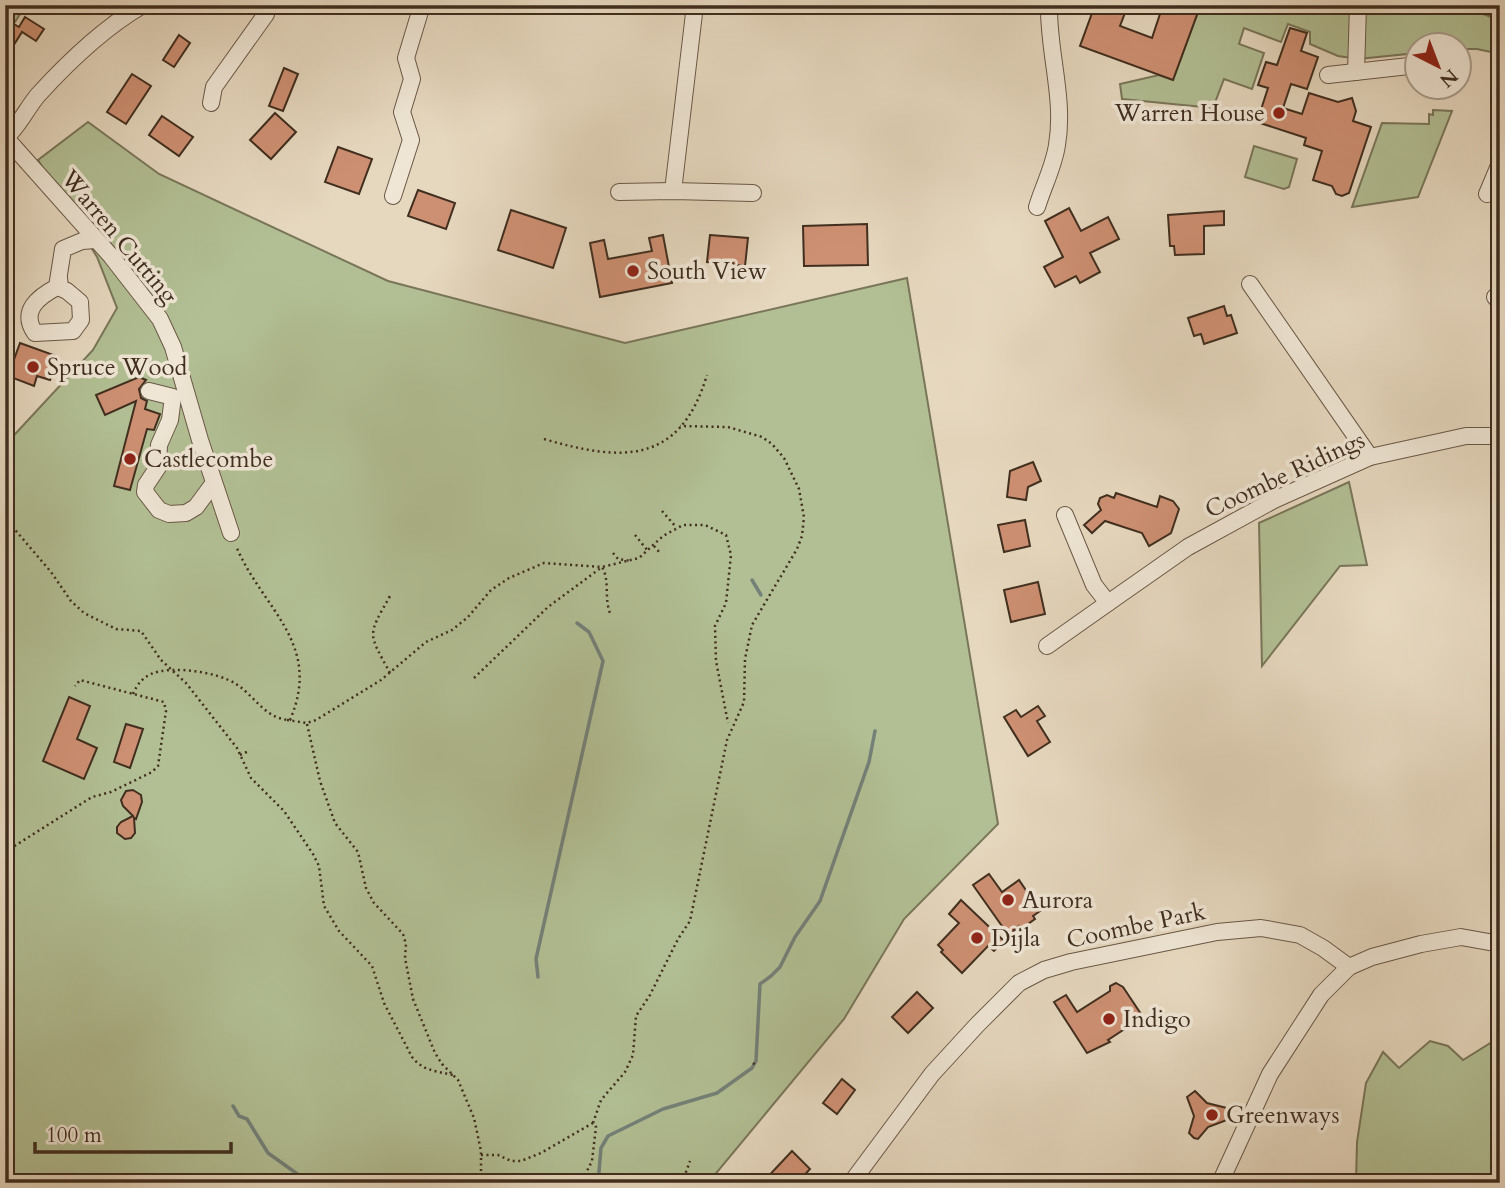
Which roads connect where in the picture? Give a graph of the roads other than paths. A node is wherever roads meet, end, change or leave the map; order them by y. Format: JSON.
{"nodes":[{"id":1,"x":143,"y":5,"type":"edge"},
{"id":2,"x":268,"y":5,"type":"edge"},
{"id":3,"x":422,"y":5,"type":"edge"},
{"id":4,"x":695,"y":5,"type":"edge"},
{"id":5,"x":1049,"y":5,"type":"edge"},
{"id":6,"x":1358,"y":5,"type":"edge"},
{"id":7,"x":1486,"y":5,"type":"edge"},
{"id":8,"x":1500,"y":10,"type":"edge"},
{"id":9,"x":1404,"y":67,"type":"edge"},
{"id":10,"x":1356,"y":72,"type":"junction"},
{"id":11,"x":1328,"y":75,"type":"dead end"},
{"id":12,"x":211,"y":103,"type":"dead end"},
{"id":13,"x":6,"y":138,"type":"edge"},
{"id":14,"x":1500,"y":163,"type":"edge"},
{"id":15,"x":673,"y":191,"type":"junction"},
{"id":16,"x":619,"y":192,"type":"dead end"},
{"id":17,"x":753,"y":193,"type":"dead end"},
{"id":18,"x":1487,"y":194,"type":"dead end"},
{"id":19,"x":393,"y":197,"type":"dead end"},
{"id":20,"x":1037,"y":207,"type":"dead end"},
{"id":21,"x":95,"y":240,"type":"junction"},
{"id":22,"x":59,"y":278,"type":"dead end"},
{"id":23,"x":1250,"y":284,"type":"dead end"},
{"id":24,"x":149,"y":391,"type":"dead end"},
{"id":25,"x":1500,"y":436,"type":"edge"},
{"id":26,"x":1370,"y":457,"type":"junction"},
{"id":27,"x":213,"y":484,"type":"junction"},
{"id":28,"x":1065,"y":515,"type":"dead end"},
{"id":29,"x":231,"y":533,"type":"road end"},
{"id":30,"x":1108,"y":603,"type":"junction"},
{"id":31,"x":1047,"y":646,"type":"dead end"},
{"id":32,"x":1500,"y":944,"type":"edge"},
{"id":33,"x":1349,"y":967,"type":"junction"},
{"id":34,"x":851,"y":1183,"type":"edge"},
{"id":35,"x":1220,"y":1183,"type":"edge"}],
"edges":[{"from":1,"to":13,"type":"street","name":"Warren Cutting"},
{"from":2,"to":12,"type":"street"},
{"from":3,"to":19,"type":"street"},
{"from":4,"to":15,"type":"street"},
{"from":5,"to":20,"type":"street"},
{"from":6,"to":10,"type":"street"},
{"from":7,"to":8,"type":"street"},
{"from":9,"to":10,"type":"street"},
{"from":10,"to":11,"type":"street"},
{"from":13,"to":21,"type":"street","name":"Warren Cutting"},
{"from":14,"to":18,"type":"street"},
{"from":15,"to":16,"type":"street"},
{"from":15,"to":17,"type":"street"},
{"from":21,"to":22,"type":"street"},
{"from":21,"to":27,"type":"street","name":"Warren Cutting"},
{"from":23,"to":26,"type":"street"},
{"from":24,"to":27,"type":"street"},
{"from":25,"to":26,"type":"street","name":"Coombe Ridings"},
{"from":26,"to":30,"type":"street","name":"Coombe Ridings"},
{"from":27,"to":29,"type":"street","name":"Warren Cutting"},
{"from":28,"to":30,"type":"street"},
{"from":30,"to":31,"type":"street","name":"Coombe Ridings"},
{"from":32,"to":33,"type":"street"},
{"from":33,"to":34,"type":"street","name":"Coombe Park"},
{"from":33,"to":35,"type":"street"}]}
